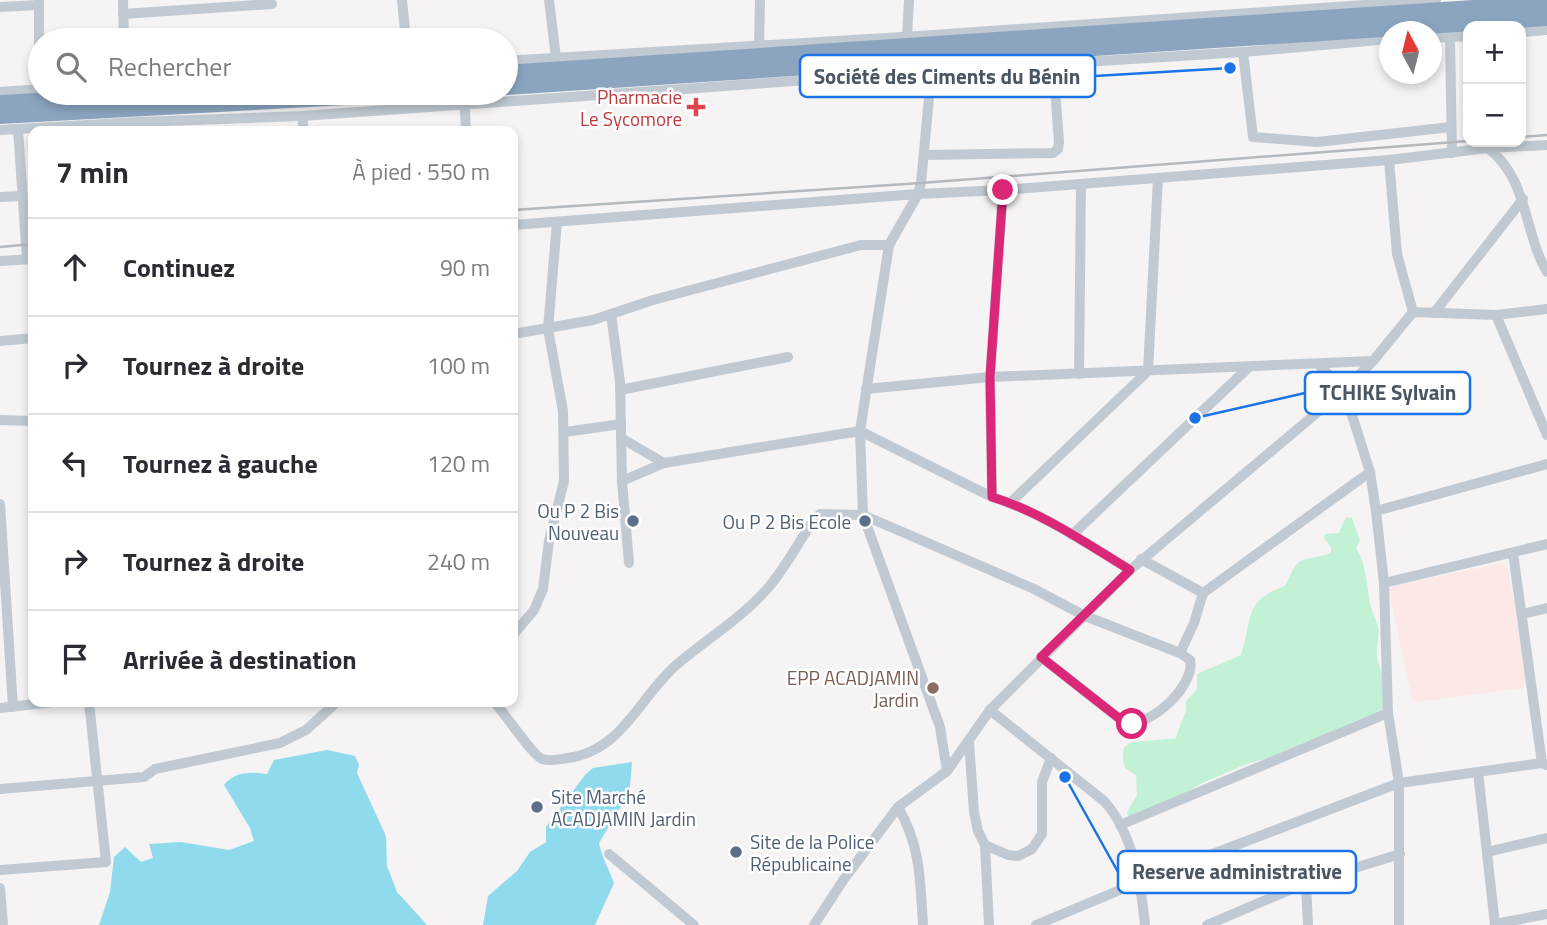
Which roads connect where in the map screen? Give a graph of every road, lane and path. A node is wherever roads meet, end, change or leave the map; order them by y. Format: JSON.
{"nodes":[{"id":1,"x":122,"y":0,"type":"edge"},
{"id":2,"x":402,"y":0,"type":"edge"},
{"id":3,"x":549,"y":0,"type":"edge"},
{"id":4,"x":760,"y":0,"type":"edge"},
{"id":5,"x":909,"y":0,"type":"edge"},
{"id":6,"x":38,"y":2,"type":"edge"},
{"id":7,"x":1547,"y":3,"type":"edge"},
{"id":8,"x":272,"y":4,"type":"dead end"},
{"id":9,"x":0,"y":7,"type":"edge"},
{"id":10,"x":1403,"y":13,"type":"edge"},
{"id":11,"x":123,"y":14,"type":"junction"},
{"id":12,"x":1547,"y":18,"type":"edge"},
{"id":13,"x":1445,"y":19,"type":"edge"},
{"id":14,"x":39,"y":28,"type":"edge"},
{"id":15,"x":124,"y":28,"type":"edge"},
{"id":16,"x":405,"y":28,"type":"edge"},
{"id":17,"x":1547,"y":30,"type":"edge"},
{"id":18,"x":1463,"y":32,"type":"edge"},
{"id":19,"x":1526,"y":32,"type":"edge"},
{"id":20,"x":907,"y":37,"type":"junction"},
{"id":21,"x":1379,"y":40,"type":"edge"},
{"id":22,"x":759,"y":45,"type":"junction"},
{"id":23,"x":1243,"y":52,"type":"junction"},
{"id":24,"x":556,"y":58,"type":"junction"},
{"id":25,"x":518,"y":60,"type":"edge"},
{"id":26,"x":1053,"y":63,"type":"junction"},
{"id":27,"x":932,"y":66,"type":"junction"},
{"id":28,"x":518,"y":72,"type":"edge"},
{"id":29,"x":518,"y":86,"type":"edge"},
{"id":30,"x":28,"y":91,"type":"edge"},
{"id":31,"x":0,"y":92,"type":"edge"},
{"id":32,"x":518,"y":95,"type":"edge"},
{"id":33,"x":28,"y":101,"type":"edge"},
{"id":34,"x":0,"y":103,"type":"edge"},
{"id":35,"x":209,"y":105,"type":"edge"},
{"id":36,"x":407,"y":105,"type":"edge"},
{"id":37,"x":464,"y":105,"type":"edge"},
{"id":38,"x":302,"y":116,"type":"junction"},
{"id":39,"x":0,"y":117,"type":"edge"},
{"id":40,"x":84,"y":126,"type":"edge"},
{"id":41,"x":303,"y":126,"type":"edge"},
{"id":42,"x":466,"y":126,"type":"edge"},
{"id":43,"x":1451,"y":127,"type":"junction"},
{"id":44,"x":18,"y":129,"type":"junction"},
{"id":45,"x":28,"y":129,"type":"edge"},
{"id":46,"x":0,"y":130,"type":"edge"},
{"id":47,"x":1547,"y":145,"type":"edge"},
{"id":48,"x":1489,"y":148,"type":"junction"},
{"id":49,"x":1452,"y":153,"type":"junction"},
{"id":50,"x":924,"y":155,"type":"junction"},
{"id":51,"x":1389,"y":160,"type":"junction"},
{"id":52,"x":1158,"y":178,"type":"junction"},
{"id":53,"x":1081,"y":184,"type":"junction"},
{"id":54,"x":1003,"y":190,"type":"junction"},
{"id":55,"x":918,"y":194,"type":"junction"},
{"id":56,"x":22,"y":196,"type":"junction"},
{"id":57,"x":0,"y":197,"type":"edge"},
{"id":58,"x":1523,"y":199,"type":"junction"},
{"id":59,"x":557,"y":222,"type":"junction"},
{"id":60,"x":518,"y":225,"type":"edge"},
{"id":61,"x":28,"y":243,"type":"edge"},
{"id":62,"x":889,"y":245,"type":"junction"},
{"id":63,"x":28,"y":259,"type":"edge"},
{"id":64,"x":0,"y":261,"type":"edge"},
{"id":65,"x":1547,"y":271,"type":"edge"},
{"id":66,"x":1547,"y":309,"type":"edge"},
{"id":67,"x":1413,"y":312,"type":"junction"},
{"id":68,"x":1434,"y":313,"type":"junction"},
{"id":69,"x":611,"y":314,"type":"junction"},
{"id":70,"x":1496,"y":315,"type":"junction"},
{"id":71,"x":548,"y":329,"type":"junction"},
{"id":72,"x":518,"y":333,"type":"edge"},
{"id":73,"x":28,"y":338,"type":"edge"},
{"id":74,"x":0,"y":341,"type":"edge"},
{"id":75,"x":788,"y":357,"type":"dead end"},
{"id":76,"x":1373,"y":361,"type":"junction"},
{"id":77,"x":1318,"y":364,"type":"junction"},
{"id":78,"x":1250,"y":367,"type":"junction"},
{"id":79,"x":1148,"y":371,"type":"junction"},
{"id":80,"x":1079,"y":374,"type":"junction"},
{"id":81,"x":990,"y":377,"type":"junction"},
{"id":82,"x":866,"y":389,"type":"junction"},
{"id":83,"x":620,"y":390,"type":"junction"},
{"id":84,"x":1344,"y":390,"type":"junction"},
{"id":85,"x":0,"y":420,"type":"edge"},
{"id":86,"x":28,"y":421,"type":"edge"},
{"id":87,"x":621,"y":424,"type":"junction"},
{"id":88,"x":860,"y":431,"type":"junction"},
{"id":89,"x":565,"y":432,"type":"junction"},
{"id":90,"x":1547,"y":435,"type":"edge"},
{"id":91,"x":621,"y":438,"type":"junction"},
{"id":92,"x":664,"y":463,"type":"junction"},
{"id":93,"x":1547,"y":464,"type":"edge"},
{"id":94,"x":1370,"y":472,"type":"junction"},
{"id":95,"x":622,"y":481,"type":"junction"},
{"id":96,"x":992,"y":497,"type":"junction"},
{"id":97,"x":1010,"y":503,"type":"junction"},
{"id":98,"x":0,"y":504,"type":"edge"},
{"id":99,"x":1376,"y":511,"type":"junction"},
{"id":100,"x":863,"y":515,"type":"junction"},
{"id":101,"x":1072,"y":535,"type":"junction"},
{"id":102,"x":1547,"y":544,"type":"edge"},
{"id":103,"x":1513,"y":553,"type":"junction"},
{"id":104,"x":1141,"y":559,"type":"junction"},
{"id":105,"x":629,"y":563,"type":"dead end"},
{"id":106,"x":1130,"y":570,"type":"junction"},
{"id":107,"x":1384,"y":583,"type":"junction"},
{"id":108,"x":1203,"y":593,"type":"junction"},
{"id":109,"x":1547,"y":608,"type":"edge"},
{"id":110,"x":1522,"y":614,"type":"junction"},
{"id":111,"x":1085,"y":616,"type":"junction"},
{"id":112,"x":4,"y":626,"type":"edge"},
{"id":113,"x":518,"y":629,"type":"edge"},
{"id":114,"x":1180,"y":653,"type":"junction"},
{"id":115,"x":1041,"y":657,"type":"junction"},
{"id":116,"x":28,"y":705,"type":"edge"},
{"id":117,"x":13,"y":707,"type":"junction"},
{"id":118,"x":90,"y":707,"type":"edge"},
{"id":119,"x":331,"y":707,"type":"edge"},
{"id":120,"x":499,"y":707,"type":"edge"},
{"id":121,"x":0,"y":708,"type":"edge"},
{"id":122,"x":990,"y":709,"type":"junction"},
{"id":123,"x":1388,"y":713,"type":"junction"},
{"id":124,"x":969,"y":741,"type":"junction"},
{"id":125,"x":1051,"y":758,"type":"junction"},
{"id":126,"x":1544,"y":759,"type":"edge"},
{"id":127,"x":947,"y":771,"type":"junction"},
{"id":128,"x":1478,"y":772,"type":"junction"},
{"id":129,"x":97,"y":781,"type":"junction"},
{"id":130,"x":1399,"y":783,"type":"junction"},
{"id":131,"x":0,"y":789,"type":"edge"},
{"id":132,"x":898,"y":807,"type":"junction"},
{"id":133,"x":1121,"y":825,"type":"junction"},
{"id":134,"x":1547,"y":838,"type":"edge"},
{"id":135,"x":985,"y":845,"type":"junction"},
{"id":136,"x":1487,"y":852,"type":"junction"},
{"id":137,"x":609,"y":854,"type":"dead end"},
{"id":138,"x":1400,"y":854,"type":"junction"},
{"id":139,"x":0,"y":870,"type":"edge"},
{"id":140,"x":1139,"y":882,"type":"junction"},
{"id":141,"x":1306,"y":883,"type":"junction"},
{"id":142,"x":0,"y":888,"type":"edge"},
{"id":143,"x":1547,"y":914,"type":"edge"},
{"id":144,"x":4,"y":925,"type":"edge"},
{"id":145,"x":694,"y":925,"type":"edge"},
{"id":146,"x":814,"y":925,"type":"edge"},
{"id":147,"x":923,"y":925,"type":"edge"},
{"id":148,"x":989,"y":925,"type":"edge"},
{"id":149,"x":1036,"y":925,"type":"edge"},
{"id":150,"x":1145,"y":925,"type":"edge"},
{"id":151,"x":1206,"y":925,"type":"edge"},
{"id":152,"x":1308,"y":925,"type":"edge"},
{"id":153,"x":1399,"y":925,"type":"edge"},
{"id":154,"x":1495,"y":925,"type":"edge"}],
"edges":[{"from":1,"to":11,"type":"street"},
{"from":2,"to":16,"type":"street"},
{"from":3,"to":24,"type":"street"},
{"from":4,"to":22,"type":"street"},
{"from":5,"to":20,"type":"street"},
{"from":6,"to":9,"type":"street"},
{"from":6,"to":14,"type":"street"},
{"from":7,"to":13,"type":"highway"},
{"from":8,"to":11,"type":"street"},
{"from":10,"to":13,"type":"highway"},
{"from":10,"to":20,"type":"street"},
{"from":10,"to":27,"type":"highway"},
{"from":10,"to":28,"type":"highway"},
{"from":11,"to":15,"type":"street"},
{"from":12,"to":13,"type":"highway"},
{"from":13,"to":18,"type":"street"},
{"from":13,"to":43,"type":"street"},
{"from":17,"to":19,"type":"street"},
{"from":20,"to":22,"type":"street"},
{"from":21,"to":23,"type":"street"},
{"from":22,"to":24,"type":"street"},
{"from":23,"to":26,"type":"street"},
{"from":23,"to":43,"type":"street"},
{"from":24,"to":25,"type":"street"},
{"from":26,"to":27,"type":"street"},
{"from":26,"to":50,"type":"street"},
{"from":27,"to":29,"type":"highway"},
{"from":27,"to":32,"type":"street"},
{"from":27,"to":50,"type":"street"},
{"from":30,"to":31,"type":"street"},
{"from":33,"to":34,"type":"highway"},
{"from":35,"to":39,"type":"highway"},
{"from":36,"to":38,"type":"street"},
{"from":37,"to":42,"type":"street"},
{"from":38,"to":40,"type":"street"},
{"from":38,"to":41,"type":"street"},
{"from":43,"to":49,"type":"street"},
{"from":44,"to":45,"type":"street"},
{"from":44,"to":46,"type":"street"},
{"from":44,"to":56,"type":"street"},
{"from":47,"to":48,"type":"street"},
{"from":48,"to":49,"type":"street"},
{"from":48,"to":58,"type":"street"},
{"from":49,"to":51,"type":"street"},
{"from":50,"to":55,"type":"street"},
{"from":51,"to":52,"type":"street"},
{"from":51,"to":67,"type":"street"},
{"from":52,"to":53,"type":"street"},
{"from":52,"to":79,"type":"street"},
{"from":53,"to":54,"type":"street"},
{"from":53,"to":80,"type":"street"},
{"from":54,"to":55,"type":"street"},
{"from":54,"to":81,"type":"street"},
{"from":55,"to":59,"type":"street"},
{"from":55,"to":62,"type":"street"},
{"from":56,"to":57,"type":"street"},
{"from":56,"to":61,"type":"street"},
{"from":58,"to":65,"type":"street"},
{"from":58,"to":68,"type":"street"},
{"from":59,"to":60,"type":"street"},
{"from":59,"to":71,"type":"street"},
{"from":62,"to":69,"type":"street"},
{"from":62,"to":82,"type":"street"},
{"from":63,"to":64,"type":"street"},
{"from":66,"to":70,"type":"street"},
{"from":67,"to":68,"type":"street"},
{"from":67,"to":76,"type":"street"},
{"from":68,"to":70,"type":"street"},
{"from":69,"to":71,"type":"street"},
{"from":69,"to":83,"type":"street"},
{"from":70,"to":90,"type":"street"},
{"from":71,"to":72,"type":"street"},
{"from":71,"to":89,"type":"street"},
{"from":73,"to":74,"type":"street"},
{"from":75,"to":83,"type":"street"},
{"from":76,"to":77,"type":"street"},
{"from":76,"to":84,"type":"street"},
{"from":77,"to":78,"type":"street"},
{"from":77,"to":84,"type":"street"},
{"from":78,"to":79,"type":"street"},
{"from":78,"to":101,"type":"street"},
{"from":79,"to":80,"type":"street"},
{"from":79,"to":97,"type":"street"},
{"from":80,"to":81,"type":"street"},
{"from":81,"to":82,"type":"street"},
{"from":81,"to":96,"type":"street"},
{"from":82,"to":88,"type":"street"},
{"from":83,"to":87,"type":"street"},
{"from":84,"to":94,"type":"street"},
{"from":84,"to":104,"type":"street"},
{"from":85,"to":86,"type":"street"},
{"from":87,"to":89,"type":"street"},
{"from":87,"to":91,"type":"street"},
{"from":88,"to":92,"type":"street"},
{"from":88,"to":96,"type":"street"},
{"from":88,"to":100,"type":"street"},
{"from":89,"to":113,"type":"street"},
{"from":91,"to":92,"type":"street"},
{"from":91,"to":95,"type":"street"},
{"from":92,"to":95,"type":"street"},
{"from":93,"to":99,"type":"street"},
{"from":94,"to":99,"type":"street"},
{"from":94,"to":108,"type":"street"},
{"from":95,"to":105,"type":"street"},
{"from":96,"to":97,"type":"street"},
{"from":97,"to":101,"type":"street"},
{"from":98,"to":112,"type":"street"},
{"from":99,"to":107,"type":"street"},
{"from":100,"to":111,"type":"street"},
{"from":100,"to":120,"type":"street"},
{"from":100,"to":127,"type":"street"},
{"from":101,"to":106,"type":"street"},
{"from":102,"to":103,"type":"street"},
{"from":103,"to":107,"type":"street"},
{"from":103,"to":110,"type":"street"},
{"from":104,"to":106,"type":"street"},
{"from":104,"to":108,"type":"street"},
{"from":106,"to":111,"type":"street"},
{"from":107,"to":123,"type":"street"},
{"from":108,"to":114,"type":"street"},
{"from":109,"to":110,"type":"street"},
{"from":110,"to":126,"type":"street"},
{"from":111,"to":114,"type":"street"},
{"from":111,"to":115,"type":"street"},
{"from":112,"to":117,"type":"street"},
{"from":114,"to":115,"type":"street"},
{"from":115,"to":122,"type":"street"},
{"from":116,"to":117,"type":"street"},
{"from":117,"to":121,"type":"street"},
{"from":118,"to":129,"type":"street"},
{"from":119,"to":129,"type":"street"},
{"from":122,"to":124,"type":"street"},
{"from":122,"to":125,"type":"street"},
{"from":123,"to":130,"type":"street"},
{"from":123,"to":133,"type":"street"},
{"from":124,"to":127,"type":"street"},
{"from":124,"to":135,"type":"street"},
{"from":125,"to":133,"type":"street"},
{"from":125,"to":135,"type":"street"},
{"from":126,"to":128,"type":"street"},
{"from":127,"to":132,"type":"street"},
{"from":128,"to":130,"type":"street"},
{"from":128,"to":136,"type":"street"},
{"from":129,"to":131,"type":"street"},
{"from":129,"to":139,"type":"street"},
{"from":130,"to":138,"type":"street"},
{"from":130,"to":140,"type":"street"},
{"from":132,"to":146,"type":"street"},
{"from":132,"to":147,"type":"street"},
{"from":133,"to":140,"type":"street"},
{"from":134,"to":136,"type":"street"},
{"from":135,"to":148,"type":"street"},
{"from":136,"to":154,"type":"street"},
{"from":137,"to":145,"type":"street"},
{"from":138,"to":141,"type":"street"},
{"from":138,"to":153,"type":"street"},
{"from":140,"to":149,"type":"street"},
{"from":140,"to":150,"type":"street"},
{"from":141,"to":151,"type":"street"},
{"from":141,"to":152,"type":"street"},
{"from":142,"to":144,"type":"street"},
{"from":143,"to":154,"type":"street"}]}
